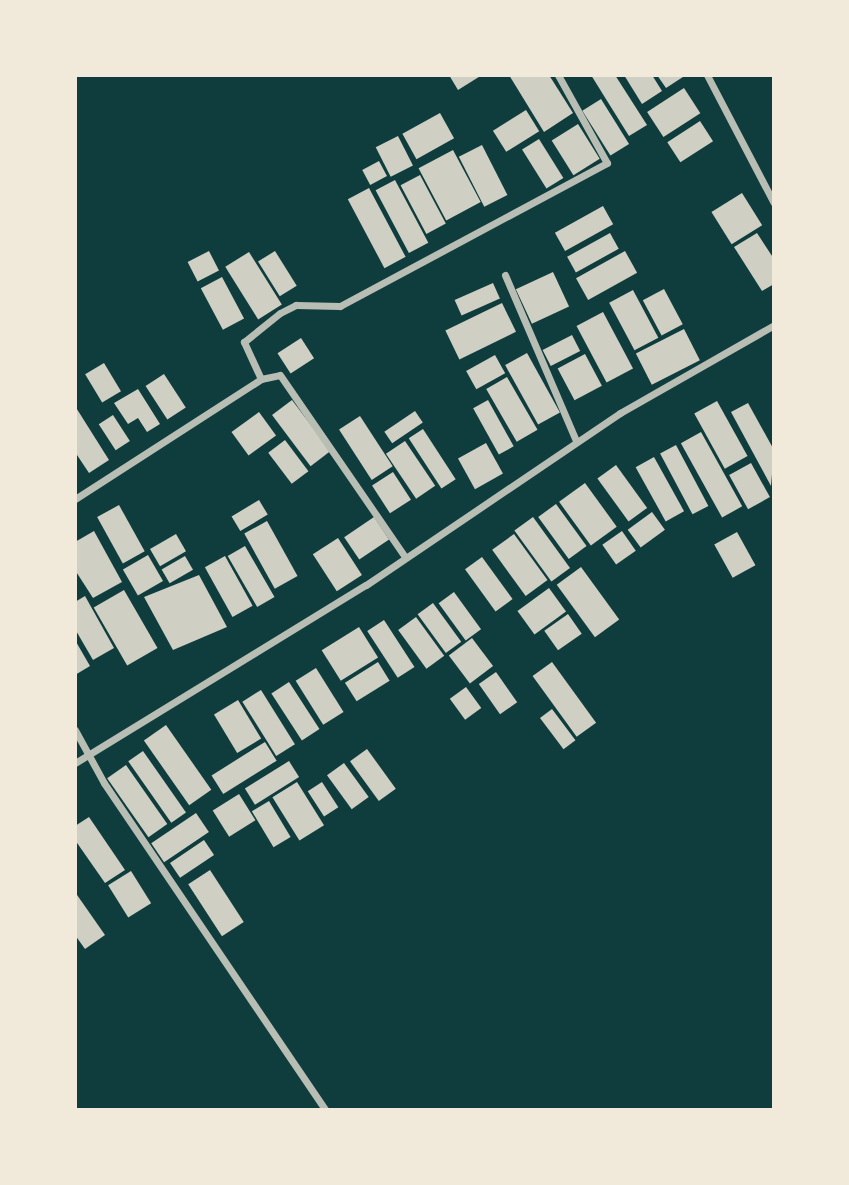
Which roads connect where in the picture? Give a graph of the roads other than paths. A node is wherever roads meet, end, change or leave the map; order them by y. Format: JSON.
{"nodes":[{"id":1,"x":558,"y":75,"type":"edge"},
{"id":2,"x":707,"y":75,"type":"edge"},
{"id":3,"x":774,"y":203,"type":"edge"},
{"id":4,"x":505,"y":275,"type":"dead end"},
{"id":5,"x":774,"y":325,"type":"edge"},
{"id":6,"x":261,"y":379,"type":"junction"},
{"id":7,"x":576,"y":441,"type":"junction"},
{"id":8,"x":75,"y":499,"type":"edge"},
{"id":9,"x":405,"y":557,"type":"junction"},
{"id":10,"x":75,"y":730,"type":"edge"},
{"id":11,"x":87,"y":755,"type":"junction"},
{"id":12,"x":75,"y":764,"type":"edge"},
{"id":13,"x":325,"y":1110,"type":"edge"}],
"edges":[{"from":1,"to":6,"type":"street"},
{"from":2,"to":3,"type":"street"},
{"from":4,"to":7,"type":"street"},
{"from":5,"to":7,"type":"street"},
{"from":6,"to":8,"type":"street"},
{"from":6,"to":9,"type":"street"},
{"from":7,"to":9,"type":"street"},
{"from":9,"to":11,"type":"street"},
{"from":10,"to":11,"type":"street"},
{"from":11,"to":12,"type":"street"},
{"from":11,"to":13,"type":"street"}]}
